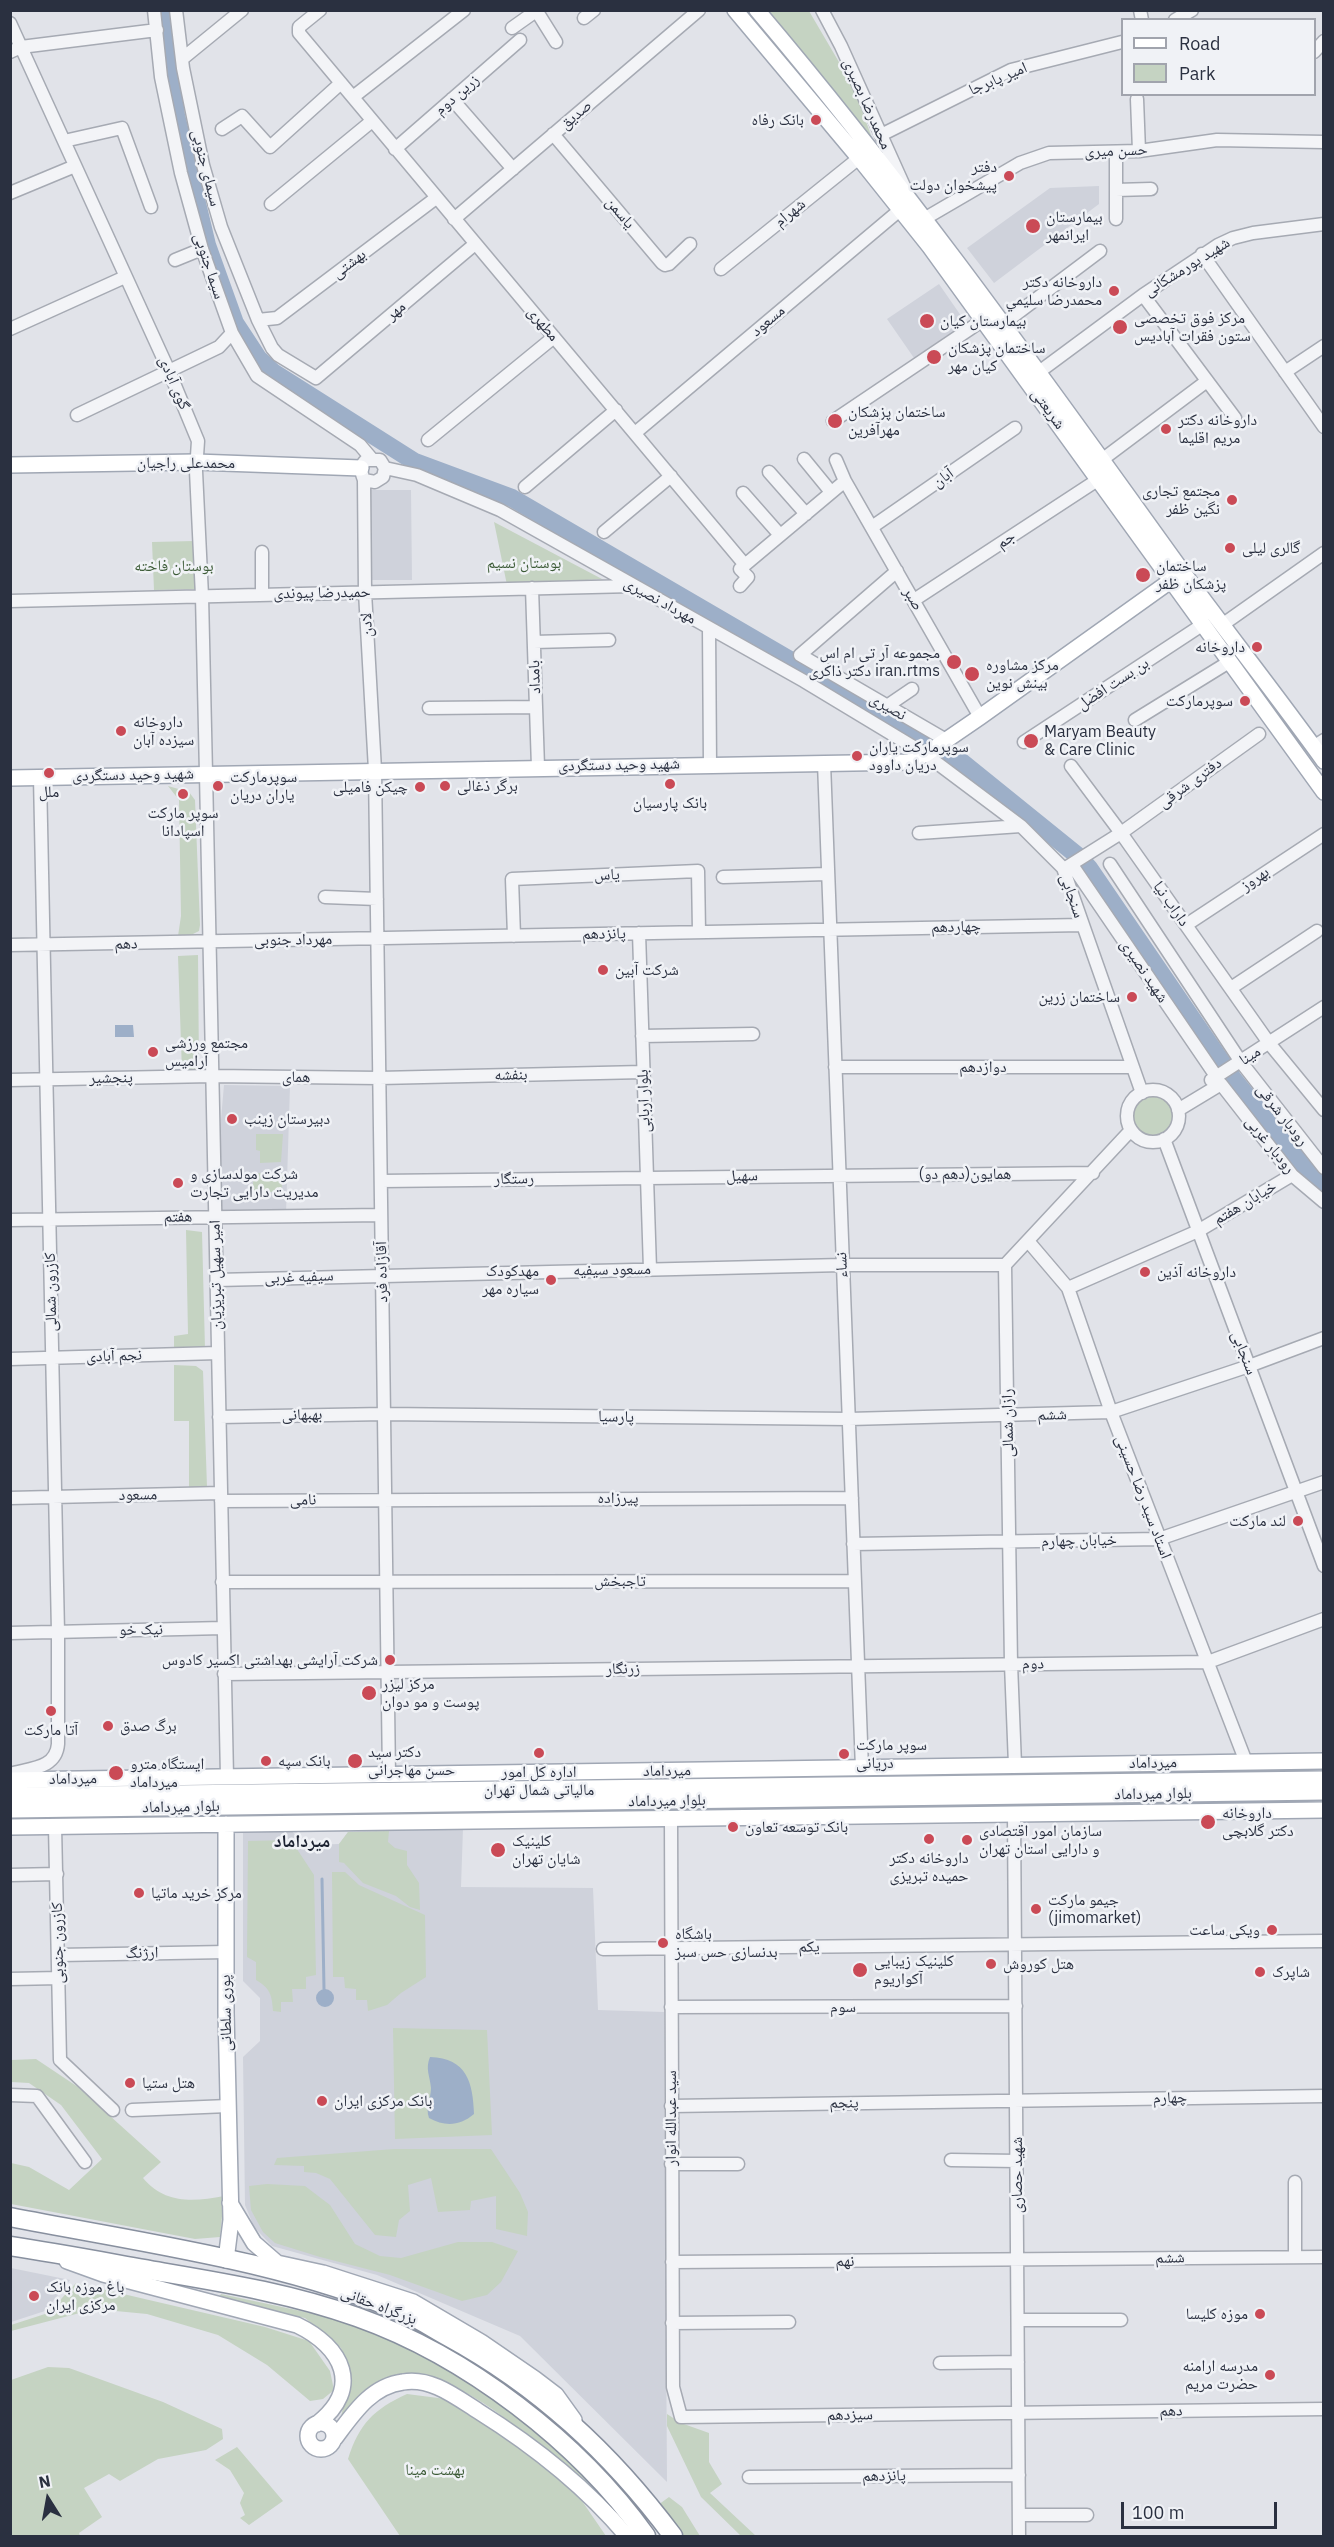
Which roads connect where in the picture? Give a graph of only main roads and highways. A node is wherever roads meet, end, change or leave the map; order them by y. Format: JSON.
{"nodes":[{"id":1,"x":735,"y":10,"type":"edge"},
{"id":2,"x":757,"y":10,"type":"edge"},
{"id":3,"x":907,"y":203,"type":"junction"},
{"id":4,"x":10,"y":465,"type":"edge"},
{"id":5,"x":196,"y":467,"type":"junction"},
{"id":6,"x":364,"y":470,"type":"road end"},
{"id":7,"x":10,"y":472,"type":"edge"},
{"id":8,"x":1178,"y":582,"type":"junction"},
{"id":9,"x":1275,"y":695,"type":"junction"},
{"id":10,"x":1261,"y":705,"type":"junction"},
{"id":11,"x":1318,"y":743,"type":"edge"},
{"id":12,"x":1323,"y":761,"type":"edge"},
{"id":13,"x":10,"y":778,"type":"edge"},
{"id":14,"x":1323,"y":792,"type":"edge"},
{"id":15,"x":1323,"y":1761,"type":"edge"},
{"id":16,"x":475,"y":1773,"type":"junction"},
{"id":17,"x":1323,"y":1779,"type":"edge"},
{"id":18,"x":10,"y":1780,"type":"edge"},
{"id":19,"x":505,"y":1790,"type":"junction"},
{"id":20,"x":1323,"y":1792,"type":"edge"},
{"id":21,"x":10,"y":1795,"type":"edge"},
{"id":22,"x":10,"y":1810,"type":"edge"},
{"id":23,"x":1323,"y":1810,"type":"edge"},
{"id":24,"x":226,"y":1824,"type":"junction"},
{"id":25,"x":10,"y":1827,"type":"edge"},
{"id":26,"x":230,"y":2203,"type":"junction"},
{"id":27,"x":10,"y":2217,"type":"edge"},
{"id":28,"x":10,"y":2246,"type":"edge"},
{"id":29,"x":36,"y":2250,"type":"junction"},
{"id":30,"x":226,"y":2260,"type":"junction"},
{"id":31,"x":317,"y":2424,"type":"junction"},
{"id":32,"x":585,"y":2434,"type":"junction"},
{"id":33,"x":335,"y":2438,"type":"junction"},
{"id":34,"x":627,"y":2536,"type":"edge"},
{"id":35,"x":646,"y":2536,"type":"edge"},
{"id":36,"x":673,"y":2536,"type":"edge"}],
"edges":[{"from":1,"to":3,"type":"main road","name":"شریعتی"},
{"from":2,"to":3,"type":"main road","name":"شریعتی"},
{"from":3,"to":8,"type":"main road","name":"شریعتی"},
{"from":3,"to":8,"type":"main road","name":"شریعتی"},
{"from":4,"to":5,"type":"main road","name":"محمدعلی راجیان"},
{"from":5,"to":6,"type":"main road","name":"محمدعلی راجیان"},
{"from":5,"to":7,"type":"main road","name":"محمدعلی راجیان"},
{"from":8,"to":9,"type":"main road","name":"شریعتی"},
{"from":8,"to":10,"type":"main road","name":"شریعتی"},
{"from":8,"to":13,"type":"main road","name":"شهید وحید دستگردی"},
{"from":9,"to":10,"type":"main road"},
{"from":9,"to":11,"type":"main road","name":"شریعتی"},
{"from":10,"to":14,"type":"main road","name":"شریعتی"},
{"from":11,"to":12,"type":"main road","name":"شریعتی"},
{"from":15,"to":16,"type":"main road","name":"میرداماد"},
{"from":16,"to":18,"type":"main road","name":"میرداماد"},
{"from":16,"to":19,"type":"main road"},
{"from":17,"to":19,"type":"main road","name":"بلوار میرداماد"},
{"from":19,"to":21,"type":"main road","name":"بلوار میرداماد"},
{"from":20,"to":22,"type":"main road","name":"بلوار میرداماد"},
{"from":23,"to":24,"type":"main road"},
{"from":24,"to":25,"type":"main road"},
{"from":24,"to":26,"type":"main road","name":"پوری سلطانی"},
{"from":26,"to":30,"type":"main road","name":"پوری سلطانی"},
{"from":26,"to":32,"type":"main road"},
{"from":27,"to":30,"type":"highway","name":"بزرگراه حقانی"},
{"from":28,"to":29,"type":"highway","name":"بزرگراه حقانی"},
{"from":29,"to":31,"type":"main road"},
{"from":29,"to":35,"type":"highway","name":"بزرگراه حقانی"},
{"from":30,"to":32,"type":"highway","name":"بزرگراه حقانی"},
{"from":31,"to":33,"type":"main road"},
{"from":31,"to":33,"type":"main road"},
{"from":32,"to":36,"type":"highway","name":"بزرگراه حقانی"},
{"from":33,"to":34,"type":"main road"}]}
